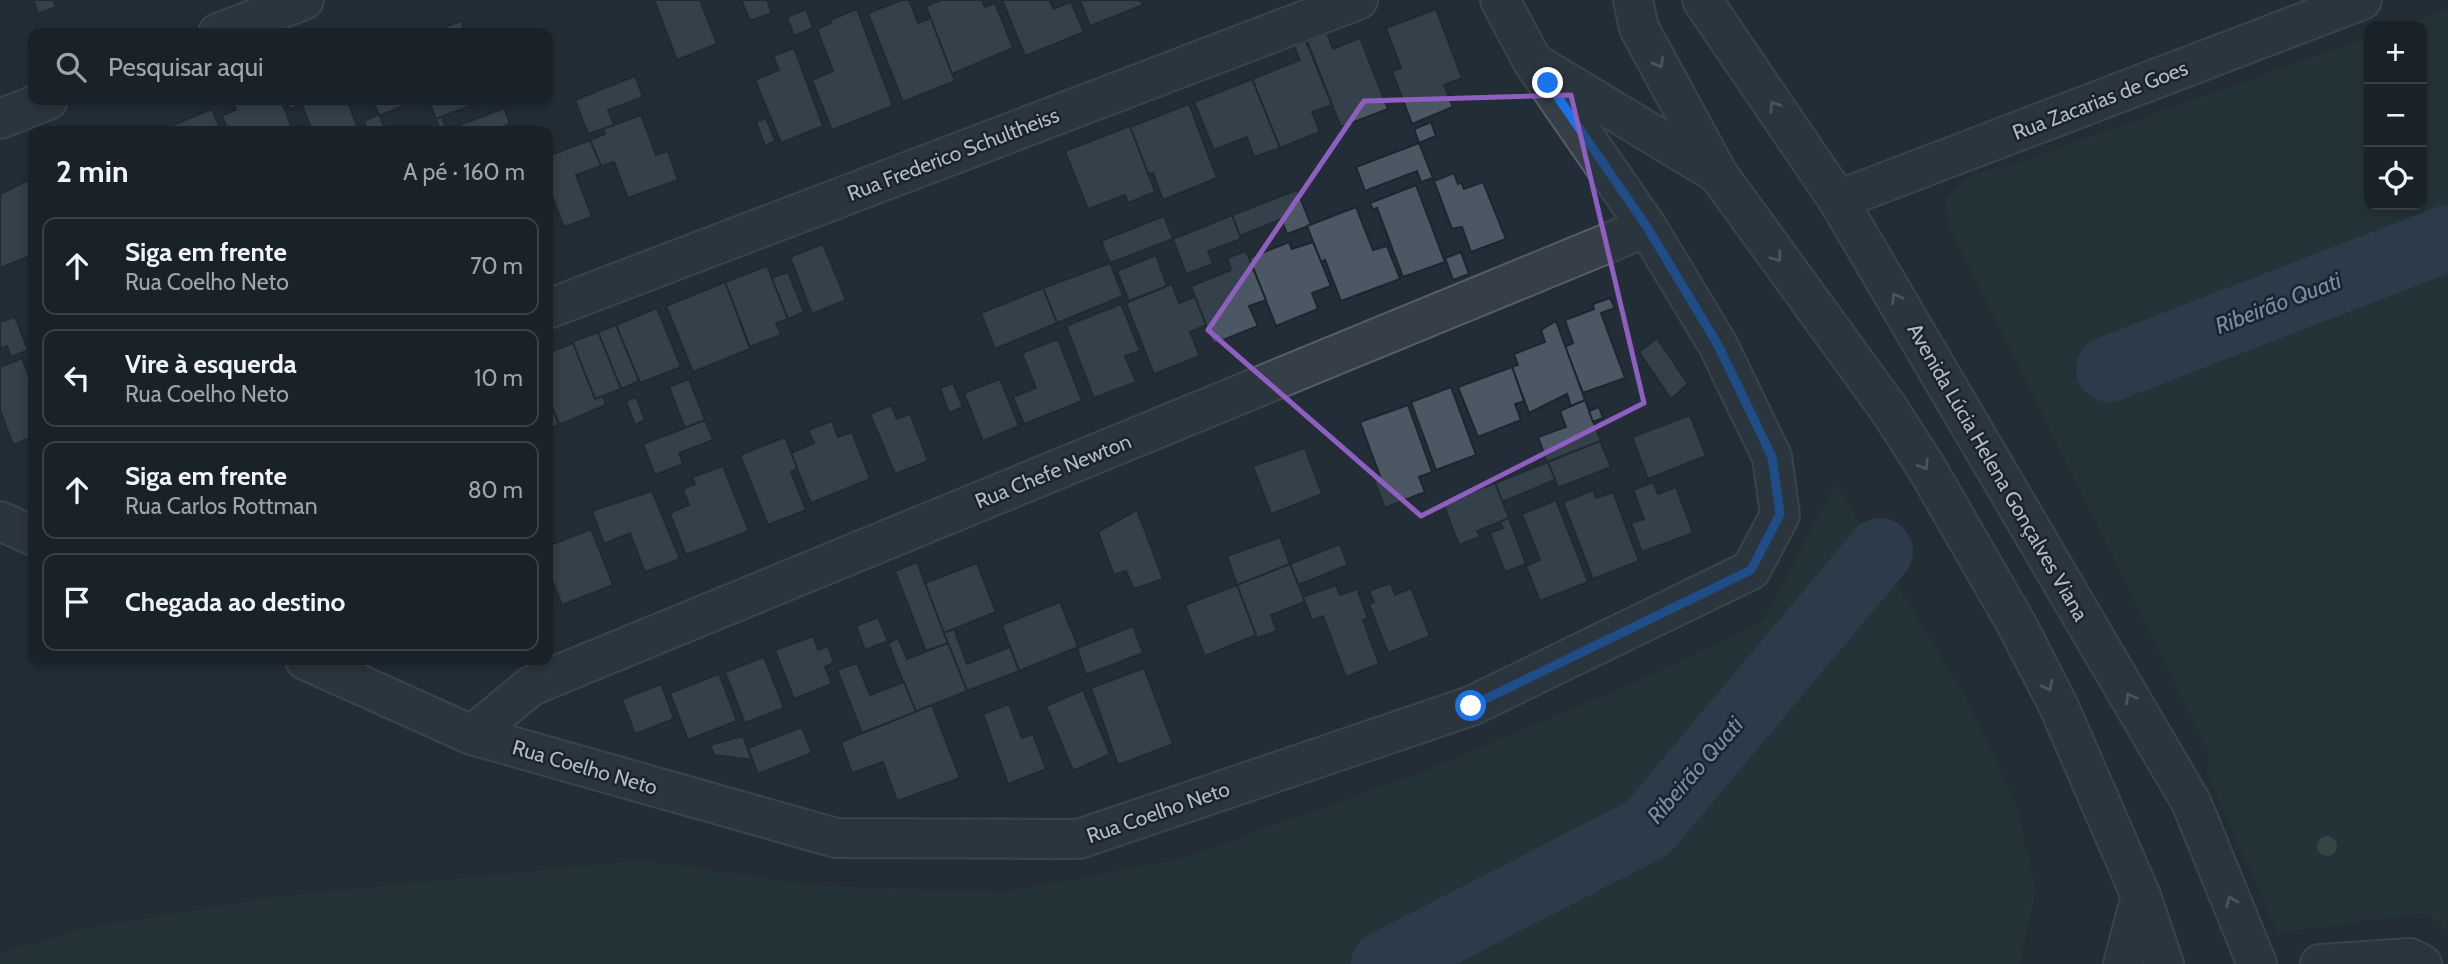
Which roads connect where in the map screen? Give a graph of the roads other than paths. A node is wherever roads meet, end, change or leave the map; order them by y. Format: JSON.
{"nodes":[{"id":1,"x":1358,"y":0,"type":"edge"},
{"id":2,"x":1500,"y":0,"type":"edge"},
{"id":3,"x":1633,"y":0,"type":"edge"},
{"id":4,"x":1702,"y":0,"type":"edge"},
{"id":5,"x":2362,"y":0,"type":"edge"},
{"id":6,"x":297,"y":1,"type":"edge"},
{"id":7,"x":230,"y":28,"type":"edge"},
{"id":8,"x":1533,"y":62,"type":"junction"},
{"id":9,"x":35,"y":105,"type":"edge"},
{"id":10,"x":0,"y":119,"type":"edge"},
{"id":11,"x":1718,"y":174,"type":"junction"},
{"id":12,"x":1838,"y":200,"type":"junction"},
{"id":13,"x":1647,"y":227,"type":"junction"},
{"id":14,"x":553,"y":307,"type":"edge"},
{"id":15,"x":28,"y":507,"type":"edge"},
{"id":16,"x":0,"y":519,"type":"edge"},
{"id":17,"x":28,"y":533,"type":"edge"},
{"id":18,"x":316,"y":665,"type":"edge"},
{"id":19,"x":472,"y":735,"type":"junction"},
{"id":20,"x":2141,"y":896,"type":"junction"},
{"id":21,"x":2123,"y":964,"type":"edge"},
{"id":22,"x":2164,"y":964,"type":"edge"},
{"id":23,"x":2257,"y":964,"type":"edge"},
{"id":24,"x":2320,"y":964,"type":"edge"},
{"id":25,"x":2422,"y":964,"type":"edge"}],
"edges":[{"from":1,"to":14,"type":"street","name":"Rua Frederico Schultheiss"},
{"from":2,"to":8,"type":"street","name":"Rua Coelho Neto"},
{"from":3,"to":11,"type":"street","one_way":true},
{"from":12,"to":4,"type":"street","name":"Avenida Lúcia Helena Gonçalves Viana","one_way":true},
{"from":5,"to":12,"type":"street","name":"Rua Zacarias de Goes"},
{"from":6,"to":7,"type":"street"},
{"from":8,"to":11,"type":"street"},
{"from":8,"to":13,"type":"street","name":"Rua Coelho Neto"},
{"from":9,"to":10,"type":"street"},
{"from":11,"to":20,"type":"street","one_way":true},
{"from":23,"to":12,"type":"street","name":"Avenida Lúcia Helena Gonçalves Viana","one_way":true},
{"from":13,"to":19,"type":"street","name":"Rua Chefe Newton"},
{"from":13,"to":19,"type":"street","name":"Rua Coelho Neto"},
{"from":15,"to":16,"type":"street"},
{"from":16,"to":17,"type":"street"},
{"from":18,"to":19,"type":"street","name":"Rua Coelho Neto"},
{"from":20,"to":21,"type":"street"},
{"from":20,"to":22,"type":"street"},
{"from":24,"to":25,"type":"street"}]}
